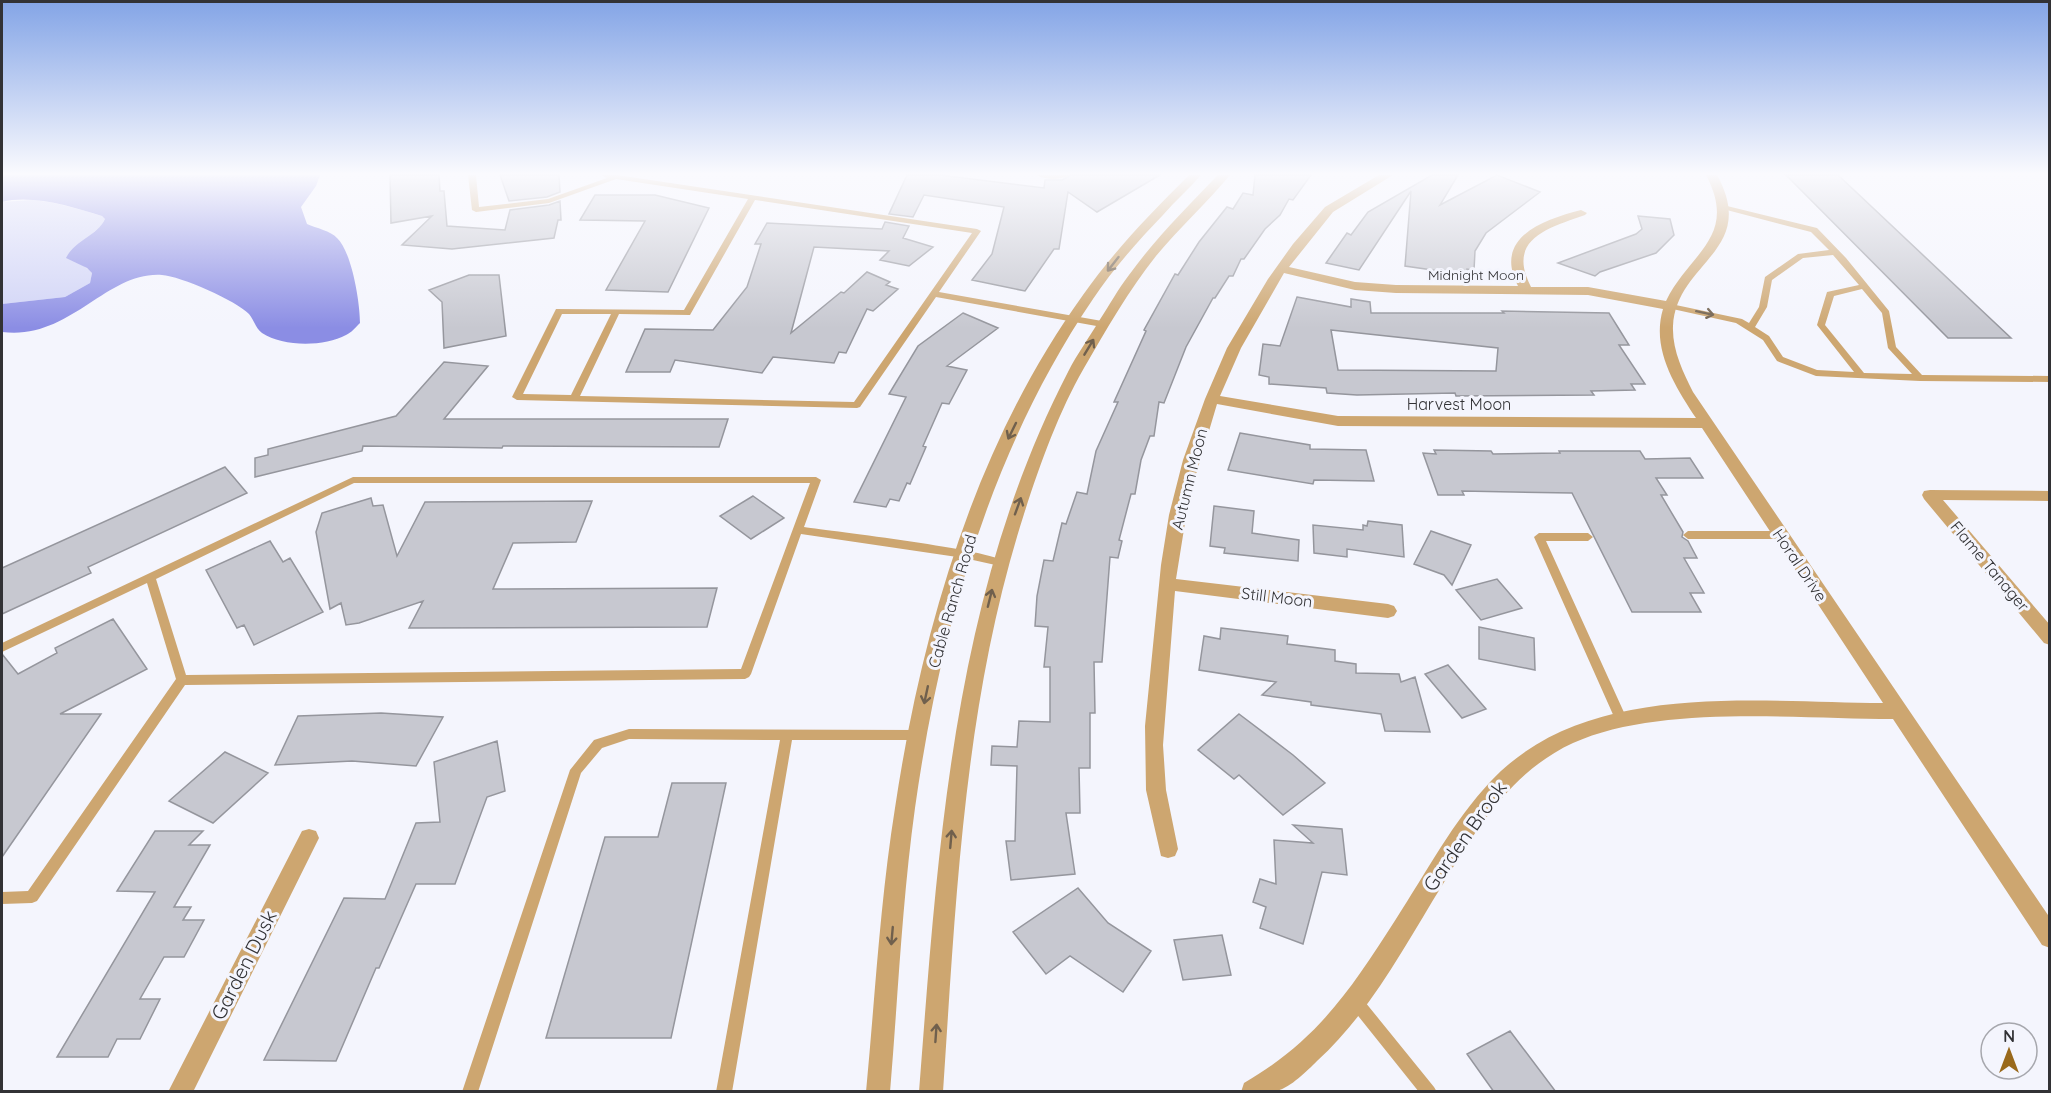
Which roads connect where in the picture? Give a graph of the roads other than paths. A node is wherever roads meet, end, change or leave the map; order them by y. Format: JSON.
{"nodes":[{"id":1,"x":736,"y":226,"type":"edge"},
{"id":2,"x":944,"y":226,"type":"edge"},
{"id":3,"x":1146,"y":226,"type":"edge"},
{"id":4,"x":1178,"y":226,"type":"edge"},
{"id":5,"x":1315,"y":226,"type":"edge"},
{"id":6,"x":1546,"y":226,"type":"edge"},
{"id":7,"x":1724,"y":226,"type":"edge"},
{"id":8,"x":1800,"y":226,"type":"edge"},
{"id":9,"x":1836,"y":252,"type":"junction"},
{"id":10,"x":1282,"y":269,"type":"junction"},
{"id":11,"x":1864,"y":286,"type":"junction"},
{"id":12,"x":1526,"y":290,"type":"junction"},
{"id":13,"x":934,"y":294,"type":"junction"},
{"id":14,"x":1671,"y":306,"type":"junction"},
{"id":15,"x":616,"y":312,"type":"junction"},
{"id":16,"x":1074,"y":317,"type":"junction"},
{"id":17,"x":1102,"y":324,"type":"junction"},
{"id":18,"x":1750,"y":328,"type":"junction"},
{"id":19,"x":1861,"y":375,"type":"junction"},
{"id":20,"x":1920,"y":378,"type":"junction"},
{"id":21,"x":2049,"y":379,"type":"edge"},
{"id":22,"x":574,"y":398,"type":"junction"},
{"id":23,"x":1212,"y":399,"type":"junction"},
{"id":24,"x":1707,"y":423,"type":"junction"},
{"id":25,"x":2049,"y":496,"type":"edge"},
{"id":26,"x":798,"y":530,"type":"junction"},
{"id":27,"x":1688,"y":535,"type":"dead end"},
{"id":28,"x":1780,"y":535,"type":"junction"},
{"id":29,"x":1588,"y":537,"type":"dead end"},
{"id":30,"x":964,"y":554,"type":"junction"},
{"id":31,"x":1000,"y":562,"type":"junction"},
{"id":32,"x":150,"y":577,"type":"junction"},
{"id":33,"x":1167,"y":584,"type":"junction"},
{"id":34,"x":1388,"y":611,"type":"dead end"},
{"id":35,"x":2049,"y":638,"type":"edge"},
{"id":36,"x":2,"y":648,"type":"edge"},
{"id":37,"x":182,"y":680,"type":"junction"},
{"id":38,"x":1899,"y":711,"type":"junction"},
{"id":39,"x":1621,"y":719,"type":"junction"},
{"id":40,"x":788,"y":734,"type":"junction"},
{"id":41,"x":917,"y":735,"type":"junction"},
{"id":42,"x":309,"y":838,"type":"dead end"},
{"id":43,"x":1168,"y":849,"type":"dead end"},
{"id":44,"x":2,"y":898,"type":"edge"},
{"id":45,"x":2049,"y":938,"type":"edge"},
{"id":46,"x":1356,"y":1002,"type":"junction"},
{"id":47,"x":180,"y":1092,"type":"edge"},
{"id":48,"x":470,"y":1092,"type":"edge"},
{"id":49,"x":724,"y":1092,"type":"edge"},
{"id":50,"x":878,"y":1092,"type":"edge"},
{"id":51,"x":932,"y":1092,"type":"edge"},
{"id":52,"x":1253,"y":1092,"type":"edge"},
{"id":53,"x":1429,"y":1092,"type":"edge"}],
"edges":[{"from":1,"to":15,"type":"lane"},
{"from":2,"to":13,"type":"lane"},
{"from":3,"to":16,"type":"street","name":"Cable Ranch Road","one_way":true},
{"from":4,"to":17,"type":"street"},
{"from":5,"to":10,"type":"street","name":"Autumn Moon"},
{"from":6,"to":12,"type":"street"},
{"from":7,"to":14,"type":"street","name":"Horal Drive"},
{"from":8,"to":9,"type":"lane"},
{"from":9,"to":11,"type":"lane"},
{"from":9,"to":18,"type":"lane"},
{"from":10,"to":12,"type":"street","name":"Midnight Moon"},
{"from":10,"to":23,"type":"street","name":"Autumn Moon"},
{"from":11,"to":19,"type":"lane"},
{"from":11,"to":20,"type":"lane"},
{"from":12,"to":14,"type":"street","name":"Midnight Moon"},
{"from":13,"to":16,"type":"lane"},
{"from":13,"to":22,"type":"lane"},
{"from":14,"to":18,"type":"lane","one_way":true},
{"from":14,"to":24,"type":"street","name":"Horal Drive"},
{"from":15,"to":22,"type":"lane"},
{"from":15,"to":22,"type":"lane"},
{"from":16,"to":17,"type":"lane"},
{"from":16,"to":30,"type":"street","name":"Cable Ranch Road","one_way":true},
{"from":31,"to":17,"type":"street","one_way":true},
{"from":18,"to":19,"type":"lane"},
{"from":19,"to":20,"type":"lane"},
{"from":20,"to":21,"type":"lane"},
{"from":23,"to":24,"type":"street","name":"Harvest Moon"},
{"from":23,"to":33,"type":"street","name":"Autumn Moon"},
{"from":24,"to":28,"type":"street","name":"Horal Drive"},
{"from":25,"to":35,"type":"street","name":"Flame Tanager"},
{"from":26,"to":30,"type":"lane"},
{"from":26,"to":32,"type":"lane"},
{"from":26,"to":37,"type":"lane"},
{"from":27,"to":28,"type":"lane"},
{"from":28,"to":38,"type":"street","name":"Horal Drive"},
{"from":29,"to":39,"type":"lane"},
{"from":30,"to":31,"type":"lane"},
{"from":30,"to":41,"type":"street","name":"Cable Ranch Road","one_way":true},
{"from":51,"to":31,"type":"street","one_way":true},
{"from":32,"to":36,"type":"lane"},
{"from":32,"to":37,"type":"lane"},
{"from":33,"to":34,"type":"street","name":"Still Moon"},
{"from":33,"to":43,"type":"street","name":"Autumn Moon"},
{"from":37,"to":44,"type":"lane"},
{"from":38,"to":39,"type":"street","name":"Garden Brook"},
{"from":38,"to":45,"type":"street","name":"Horal Drive"},
{"from":39,"to":46,"type":"street","name":"Garden Brook"},
{"from":40,"to":41,"type":"lane"},
{"from":40,"to":48,"type":"lane"},
{"from":40,"to":49,"type":"lane"},
{"from":41,"to":50,"type":"street","name":"Cable Ranch Road","one_way":true},
{"from":42,"to":47,"type":"street","name":"Garden Dusk"},
{"from":46,"to":52,"type":"street","name":"Garden Brook"},
{"from":46,"to":53,"type":"lane"}]}
